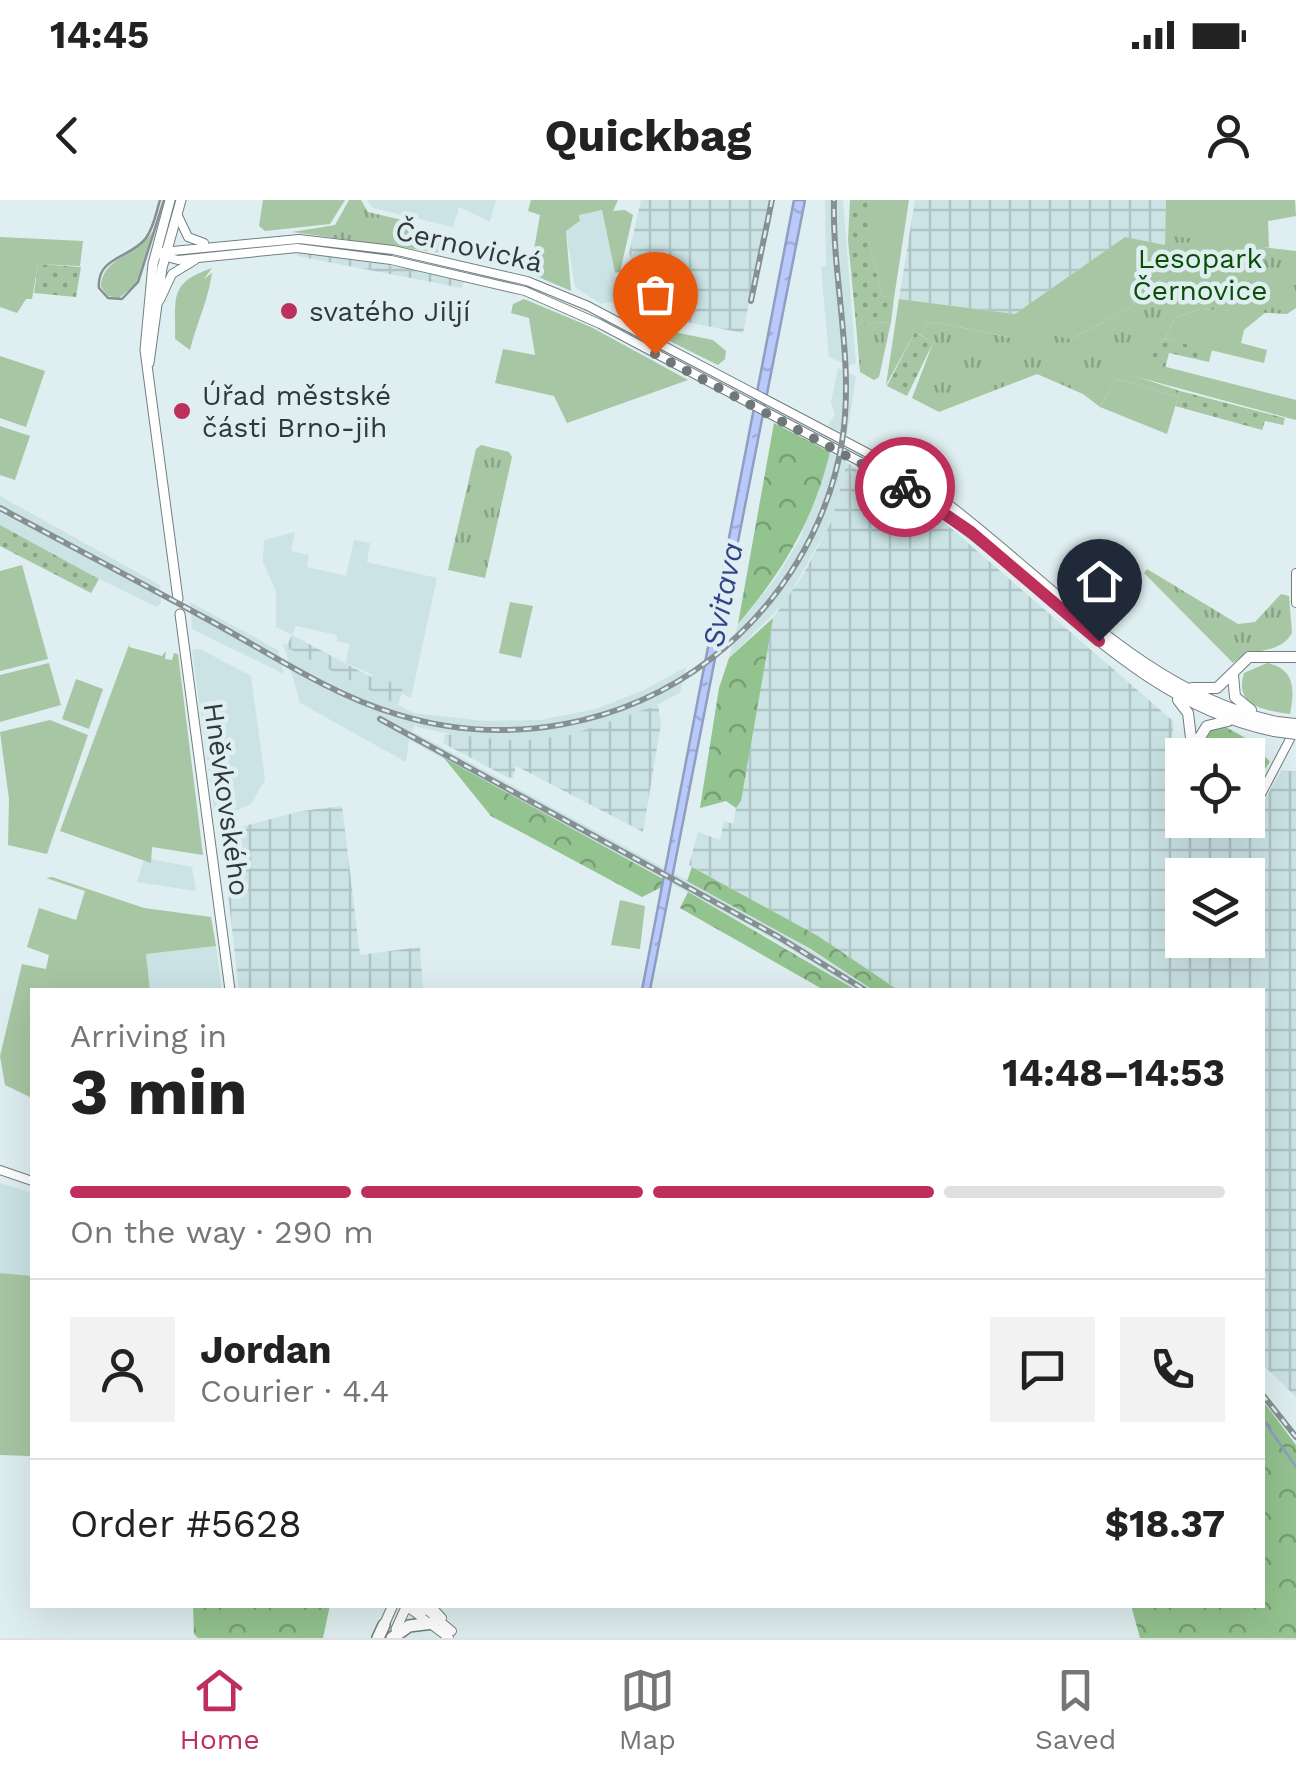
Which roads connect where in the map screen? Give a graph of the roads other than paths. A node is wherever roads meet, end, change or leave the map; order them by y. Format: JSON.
{"nodes":[{"id":1,"x":170,"y":200,"type":"edge"},
{"id":2,"x":181,"y":200,"type":"edge"},
{"id":3,"x":177,"y":212,"type":"junction"},
{"id":4,"x":215,"y":249,"type":"junction"},
{"id":5,"x":160,"y":254,"type":"junction"},
{"id":6,"x":155,"y":319,"type":"junction"},
{"id":7,"x":148,"y":366,"type":"junction"},
{"id":8,"x":877,"y":464,"type":"junction"},
{"id":9,"x":1296,"y":573,"type":"edge"},
{"id":10,"x":178,"y":600,"type":"dead end"},
{"id":11,"x":1296,"y":603,"type":"edge"},
{"id":12,"x":180,"y":614,"type":"dead end"},
{"id":13,"x":1296,"y":656,"type":"edge"},
{"id":14,"x":1233,"y":674,"type":"junction"},
{"id":15,"x":1159,"y":685,"type":"junction"},
{"id":16,"x":1178,"y":685,"type":"junction"},
{"id":17,"x":1237,"y":722,"type":"junction"},
{"id":18,"x":1296,"y":724,"type":"edge"},
{"id":19,"x":1276,"y":726,"type":"junction"},
{"id":20,"x":1293,"y":737,"type":"edge"},
{"id":21,"x":1191,"y":738,"type":"edge"},
{"id":22,"x":1197,"y":738,"type":"edge"},
{"id":23,"x":1265,"y":779,"type":"edge"},
{"id":24,"x":230,"y":988,"type":"edge"},
{"id":25,"x":0,"y":1170,"type":"edge"},
{"id":26,"x":30,"y":1179,"type":"edge"},
{"id":27,"x":406,"y":1608,"type":"edge"},
{"id":28,"x":409,"y":1608,"type":"edge"},
{"id":29,"x":411,"y":1608,"type":"edge"},
{"id":30,"x":432,"y":1608,"type":"edge"},
{"id":31,"x":433,"y":1624,"type":"junction"},
{"id":32,"x":390,"y":1630,"type":"edge"},
{"id":33,"x":452,"y":1636,"type":"edge"},
{"id":34,"x":378,"y":1638,"type":"edge"}],
"edges":[{"from":1,"to":5,"type":"main road"},
{"from":2,"to":3,"type":"main road"},
{"from":3,"to":4,"type":"main road"},
{"from":3,"to":5,"type":"main road"},
{"from":4,"to":5,"type":"main road"},
{"from":4,"to":6,"type":"main road"},
{"from":4,"to":8,"type":"main road","name":"Černovická"},
{"from":4,"to":8,"type":"main road","name":"Černovická"},
{"from":5,"to":6,"type":"main road"},
{"from":5,"to":7,"type":"main road"},
{"from":6,"to":7,"type":"main road"},
{"from":7,"to":10,"type":"main road"},
{"from":8,"to":15,"type":"highway"},
{"from":8,"to":16,"type":"highway"},
{"from":9,"to":11,"type":"main road"},
{"from":12,"to":24,"type":"main road","name":"Hněvkovského"},
{"from":13,"to":14,"type":"highway"},
{"from":14,"to":16,"type":"highway"},
{"from":14,"to":19,"type":"highway"},
{"from":15,"to":17,"type":"highway"},
{"from":15,"to":21,"type":"highway"},
{"from":16,"to":19,"type":"highway"},
{"from":17,"to":19,"type":"highway"},
{"from":17,"to":22,"type":"highway"},
{"from":18,"to":19,"type":"highway","bridge":true},
{"from":19,"to":20,"type":"highway","bridge":true},
{"from":20,"to":23,"type":"main road"},
{"from":25,"to":26,"type":"main road"},
{"from":27,"to":32,"type":"main road"},
{"from":28,"to":31,"type":"main road"},
{"from":29,"to":33,"type":"main road"},
{"from":30,"to":33,"type":"main road"},
{"from":31,"to":32,"type":"highway"},
{"from":31,"to":33,"type":"main road"},
{"from":32,"to":34,"type":"highway"}]}
